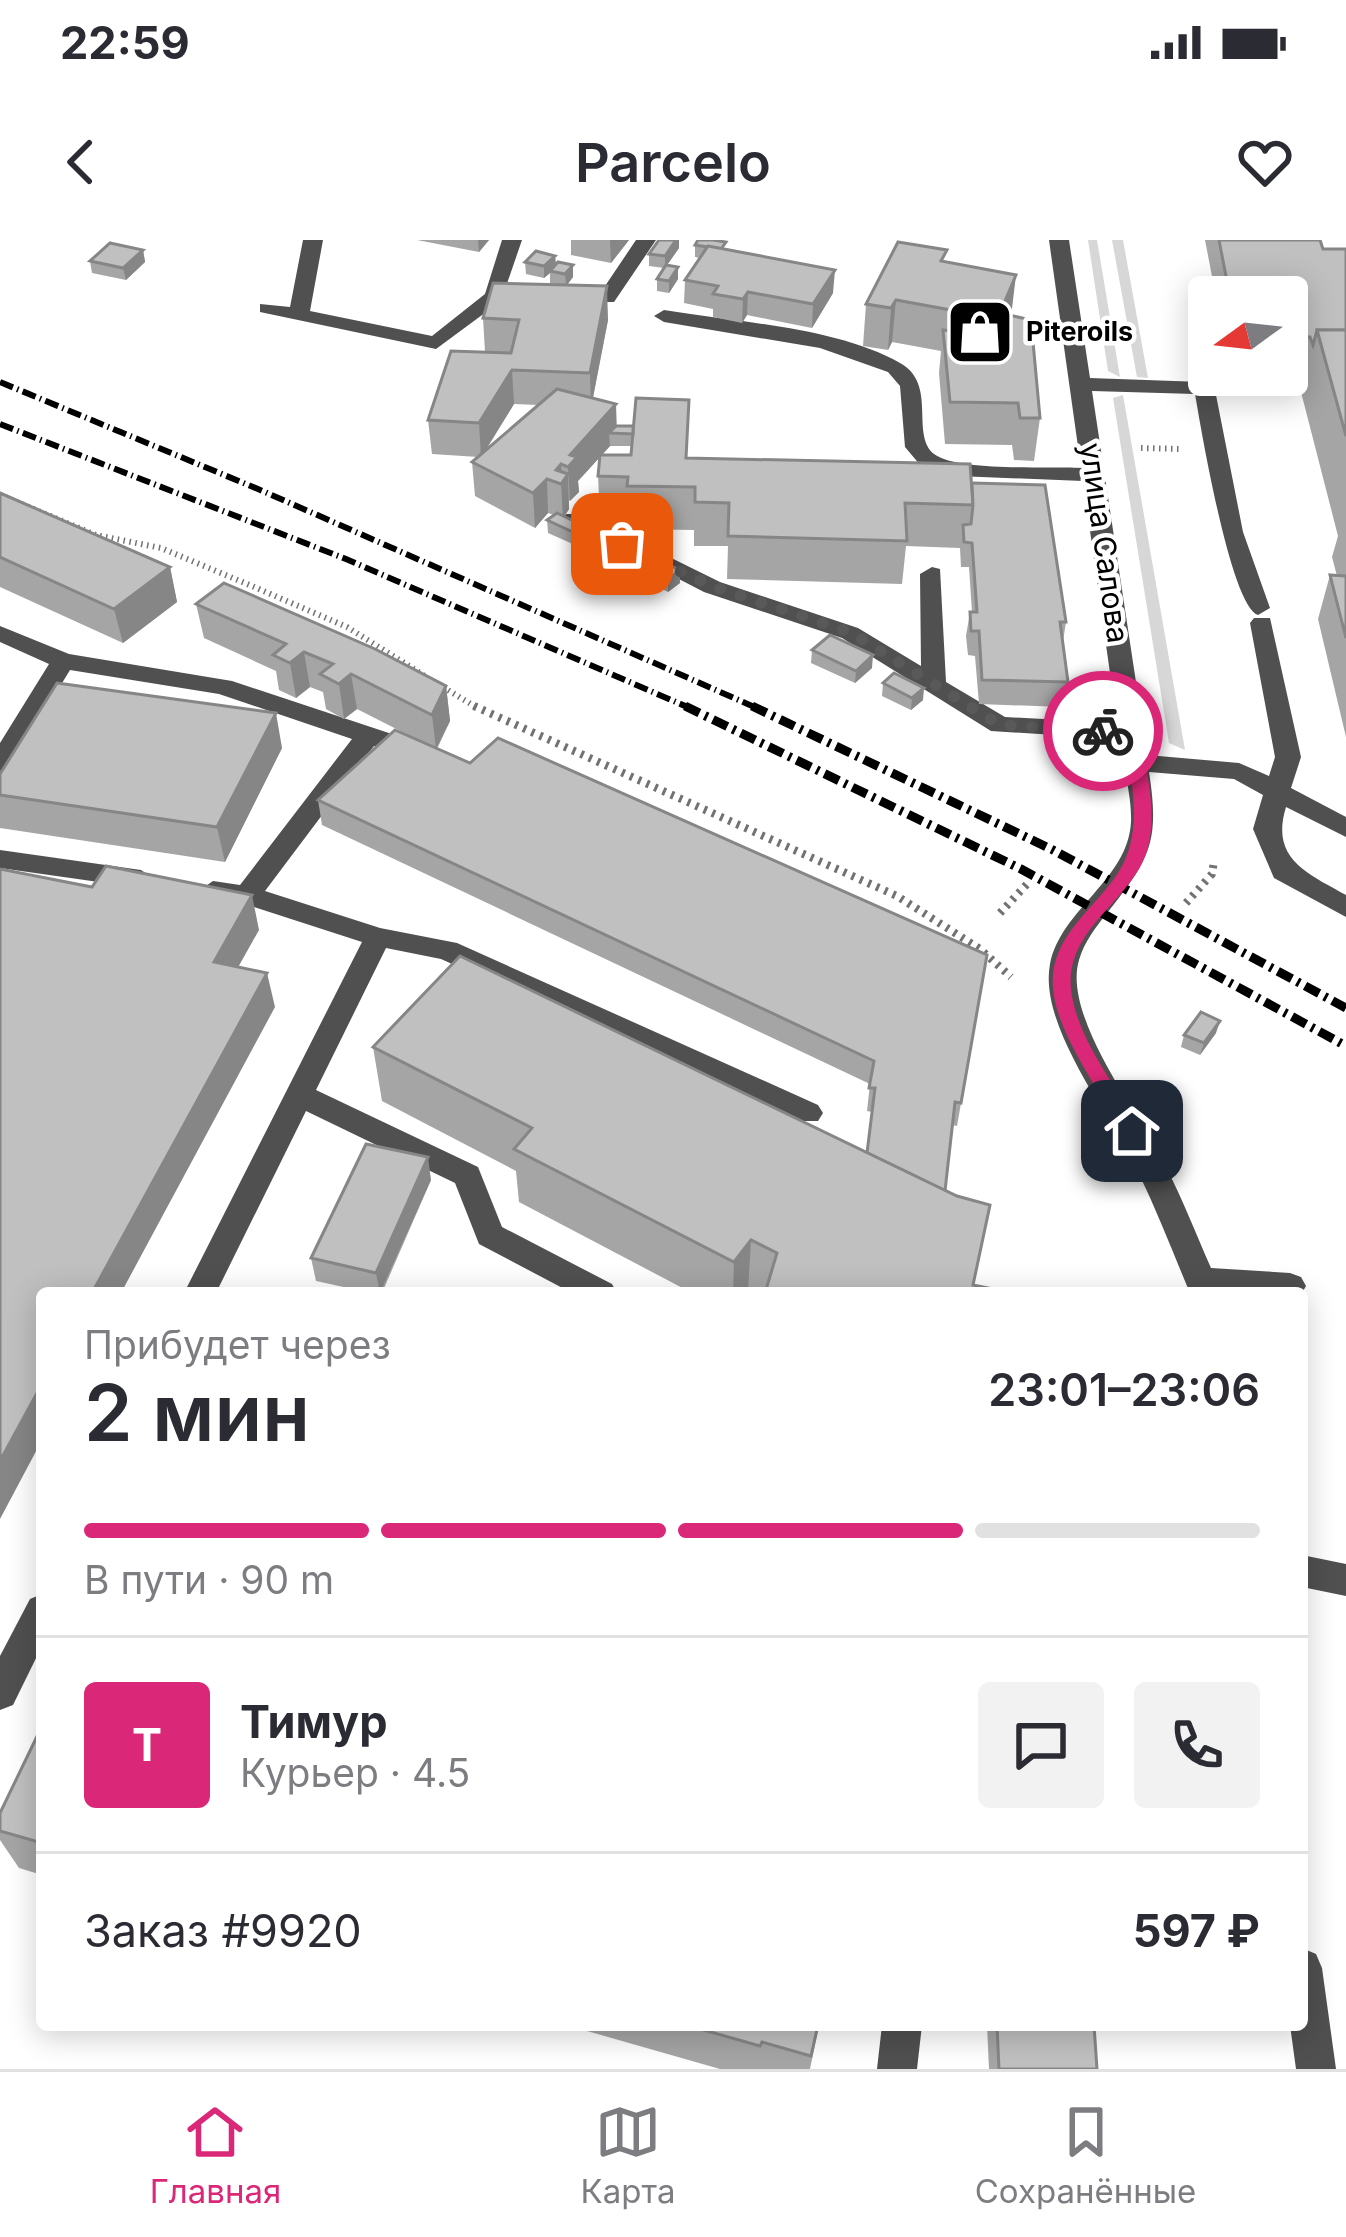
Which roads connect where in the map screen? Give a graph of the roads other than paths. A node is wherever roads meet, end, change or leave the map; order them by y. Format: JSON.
{"nodes":[{"id":1,"x":313,"y":240,"type":"edge"},
{"id":2,"x":512,"y":240,"type":"edge"},
{"id":3,"x":646,"y":240,"type":"edge"},
{"id":4,"x":1059,"y":240,"type":"edge"},
{"id":5,"x":539,"y":298,"type":"edge"},
{"id":6,"x":267,"y":308,"type":"dead end"},
{"id":7,"x":299,"y":315,"type":"junction"},
{"id":8,"x":664,"y":316,"type":"dead end"},
{"id":9,"x":1080,"y":384,"type":"junction"},
{"id":10,"x":1188,"y":387,"type":"edge"},
{"id":11,"x":1206,"y":396,"type":"edge"},
{"id":12,"x":1094,"y":476,"type":"junction"},
{"id":13,"x":574,"y":519,"type":"edge"},
{"id":14,"x":932,"y":574,"type":"dead end"},
{"id":15,"x":0,"y":633,"type":"edge"},
{"id":16,"x":63,"y":661,"type":"junction"},
{"id":17,"x":934,"y":686,"type":"junction"},
{"id":18,"x":1132,"y":732,"type":"junction"},
{"id":19,"x":367,"y":737,"type":"junction"},
{"id":20,"x":443,"y":763,"type":"edge"},
{"id":21,"x":0,"y":764,"type":"edge"},
{"id":22,"x":1138,"y":764,"type":"junction"},
{"id":23,"x":1274,"y":789,"type":"junction"},
{"id":24,"x":1346,"y":828,"type":"edge"},
{"id":25,"x":0,"y":859,"type":"edge"},
{"id":26,"x":247,"y":895,"type":"junction"},
{"id":27,"x":1346,"y":908,"type":"edge"},
{"id":28,"x":378,"y":937,"type":"junction"},
{"id":29,"x":299,"y":1095,"type":"junction"},
{"id":30,"x":808,"y":1113,"type":"dead end"},
{"id":31,"x":1290,"y":1286,"type":"dead end"},
{"id":32,"x":203,"y":1287,"type":"edge"},
{"id":33,"x":590,"y":1287,"type":"edge"},
{"id":34,"x":1204,"y":1287,"type":"edge"},
{"id":35,"x":1308,"y":1572,"type":"edge"},
{"id":36,"x":1346,"y":1580,"type":"edge"},
{"id":37,"x":36,"y":1622,"type":"edge"},
{"id":38,"x":0,"y":1693,"type":"edge"},
{"id":39,"x":1308,"y":2011,"type":"edge"},
{"id":40,"x":901,"y":2031,"type":"edge"},
{"id":41,"x":898,"y":2069,"type":"edge"},
{"id":42,"x":1316,"y":2069,"type":"edge"}],
"edges":[{"from":1,"to":7,"type":"street"},
{"from":2,"to":7,"type":"street"},
{"from":3,"to":5,"type":"street"},
{"from":4,"to":9,"type":"street","name":"улица Салова"},
{"from":6,"to":7,"type":"street"},
{"from":8,"to":12,"type":"street"},
{"from":9,"to":10,"type":"street"},
{"from":9,"to":12,"type":"street","name":"улица Салова"},
{"from":11,"to":23,"type":"street"},
{"from":12,"to":18,"type":"street","name":"улица Салова"},
{"from":13,"to":17,"type":"street"},
{"from":14,"to":17,"type":"street"},
{"from":15,"to":16,"type":"street"},
{"from":16,"to":19,"type":"street"},
{"from":16,"to":21,"type":"street"},
{"from":17,"to":18,"type":"street"},
{"from":18,"to":22,"type":"street","name":"улица Салова"},
{"from":19,"to":20,"type":"street"},
{"from":19,"to":26,"type":"street"},
{"from":22,"to":23,"type":"street"},
{"from":22,"to":34,"type":"street","name":"улица Салова"},
{"from":23,"to":24,"type":"street"},
{"from":23,"to":27,"type":"street"},
{"from":25,"to":26,"type":"street"},
{"from":26,"to":28,"type":"street"},
{"from":28,"to":29,"type":"street"},
{"from":28,"to":30,"type":"street"},
{"from":29,"to":32,"type":"street"},
{"from":29,"to":33,"type":"street"},
{"from":31,"to":34,"type":"street"},
{"from":35,"to":36,"type":"street"},
{"from":37,"to":38,"type":"street"},
{"from":39,"to":42,"type":"street"},
{"from":40,"to":41,"type":"street"}]}
